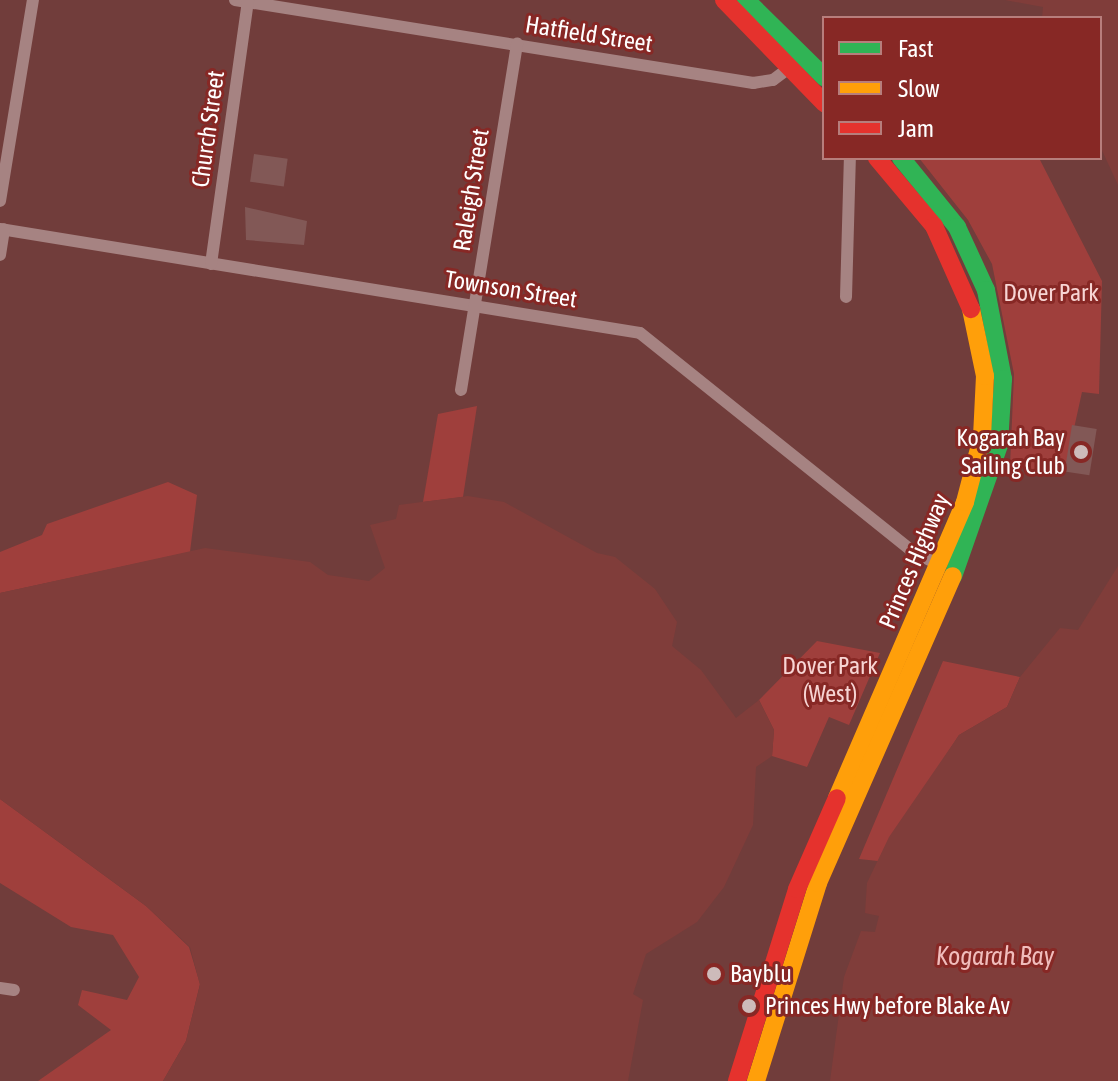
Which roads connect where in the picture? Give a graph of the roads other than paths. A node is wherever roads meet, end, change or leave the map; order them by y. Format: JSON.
{"nodes":[{"id":1,"x":33,"y":0,"type":"edge"},
{"id":2,"x":724,"y":0,"type":"edge"},
{"id":3,"x":746,"y":0,"type":"edge"},
{"id":4,"x":243,"y":1,"type":"edge"},
{"id":5,"x":517,"y":44,"type":"junction"},
{"id":6,"x":790,"y":67,"type":"junction"},
{"id":7,"x":822,"y":75,"type":"edge"},
{"id":8,"x":822,"y":101,"type":"edge"},
{"id":9,"x":850,"y":160,"type":"edge"},
{"id":10,"x":879,"y":160,"type":"edge"},
{"id":11,"x":903,"y":160,"type":"edge"},
{"id":12,"x":0,"y":201,"type":"edge"},
{"id":13,"x":2,"y":229,"type":"edge"},
{"id":14,"x":0,"y":255,"type":"edge"},
{"id":15,"x":211,"y":264,"type":"junction"},
{"id":16,"x":846,"y":297,"type":"dead end"},
{"id":17,"x":474,"y":306,"type":"junction"},
{"id":18,"x":461,"y":390,"type":"dead end"},
{"id":19,"x":940,"y":565,"type":"junction"},
{"id":20,"x":0,"y":988,"type":"edge"},
{"id":21,"x":14,"y":990,"type":"dead end"},
{"id":22,"x":737,"y":1081,"type":"edge"},
{"id":23,"x":756,"y":1081,"type":"edge"}],
"edges":[{"from":1,"to":12,"type":"street"},
{"from":2,"to":6,"type":"highway"},
{"from":3,"to":7,"type":"highway"},
{"from":4,"to":5,"type":"street","name":"Hatfield Street"},
{"from":4,"to":15,"type":"street","name":"Church Street"},
{"from":5,"to":6,"type":"street","name":"Hatfield Street"},
{"from":5,"to":17,"type":"street","name":"Raleigh Street"},
{"from":6,"to":8,"type":"highway"},
{"from":9,"to":16,"type":"street"},
{"from":10,"to":19,"type":"highway","name":"Princes Highway"},
{"from":11,"to":23,"type":"highway","name":"Princes Highway"},
{"from":13,"to":14,"type":"street"},
{"from":13,"to":15,"type":"street","name":"Townson Street"},
{"from":15,"to":17,"type":"street","name":"Townson Street"},
{"from":17,"to":18,"type":"street","name":"Raleigh Street"},
{"from":17,"to":19,"type":"street","name":"Townson Street"},
{"from":19,"to":22,"type":"highway","name":"Princes Highway"},
{"from":20,"to":21,"type":"street"}]}
